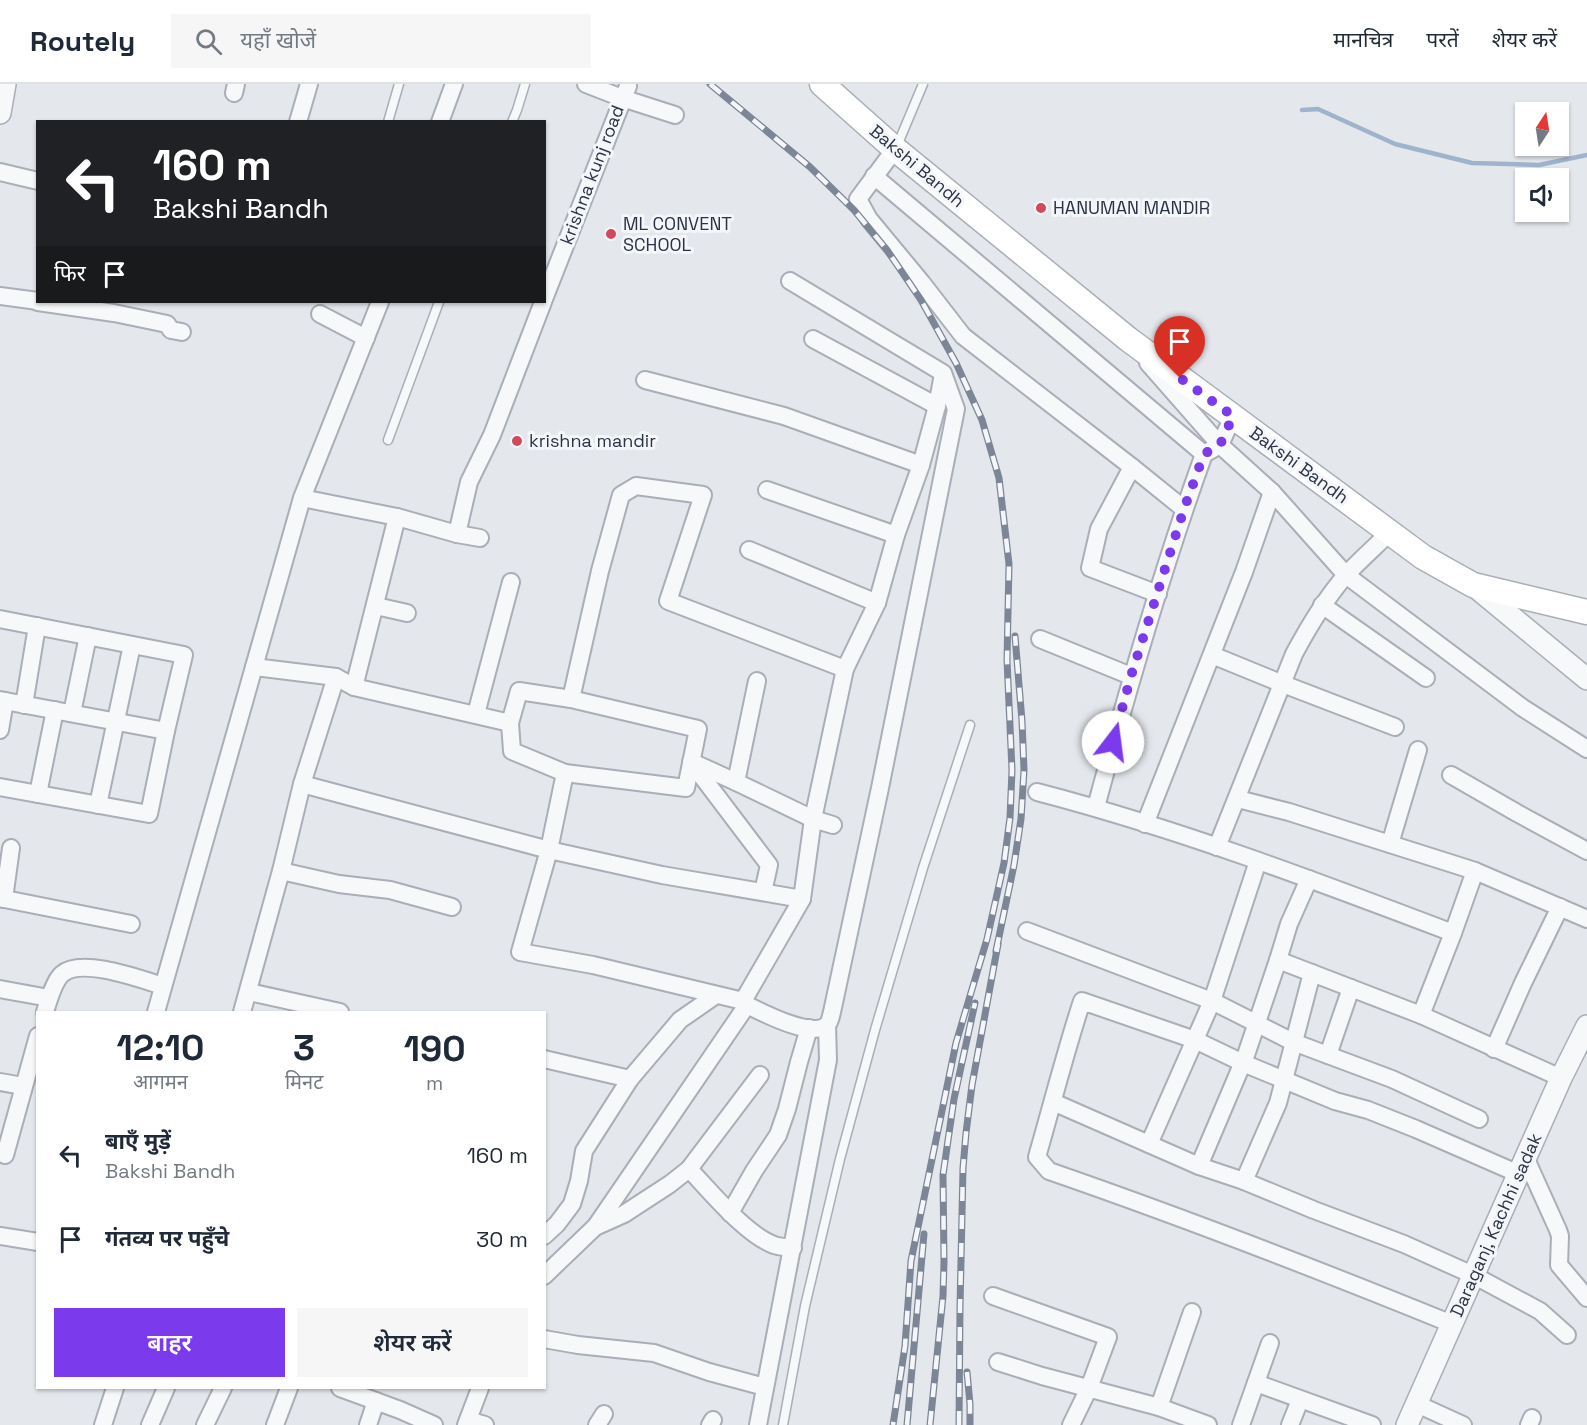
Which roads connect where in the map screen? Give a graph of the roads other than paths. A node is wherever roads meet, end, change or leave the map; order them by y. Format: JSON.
{"nodes":[{"id":1,"x":4,"y":84,"type":"edge"},
{"id":2,"x":309,"y":84,"type":"edge"},
{"id":3,"x":399,"y":84,"type":"edge"},
{"id":4,"x":454,"y":84,"type":"edge"},
{"id":5,"x":525,"y":84,"type":"edge"},
{"id":6,"x":586,"y":84,"type":"edge"},
{"id":7,"x":822,"y":84,"type":"edge"},
{"id":8,"x":923,"y":84,"type":"edge"},
{"id":9,"x":625,"y":92,"type":"junction"},
{"id":10,"x":0,"y":112,"type":"edge"},
{"id":11,"x":675,"y":115,"type":"dead end"},
{"id":12,"x":299,"y":120,"type":"edge"},
{"id":13,"x":389,"y":120,"type":"edge"},
{"id":14,"x":441,"y":120,"type":"edge"},
{"id":15,"x":513,"y":120,"type":"edge"},
{"id":16,"x":895,"y":149,"type":"junction"},
{"id":17,"x":0,"y":172,"type":"edge"},
{"id":18,"x":873,"y":176,"type":"junction"},
{"id":19,"x":36,"y":181,"type":"edge"},
{"id":20,"x":790,"y":281,"type":"dead end"},
{"id":21,"x":546,"y":295,"type":"edge"},
{"id":22,"x":0,"y":296,"type":"edge"},
{"id":23,"x":36,"y":301,"type":"edge"},
{"id":24,"x":64,"y":303,"type":"edge"},
{"id":25,"x":380,"y":303,"type":"edge"},
{"id":26,"x":440,"y":303,"type":"edge"},
{"id":27,"x":543,"y":303,"type":"edge"},
{"id":28,"x":115,"y":307,"type":"edge"},
{"id":29,"x":320,"y":314,"type":"dead end"},
{"id":30,"x":182,"y":332,"type":"dead end"},
{"id":31,"x":366,"y":338,"type":"junction"},
{"id":32,"x":813,"y":339,"type":"dead end"},
{"id":33,"x":1128,"y":339,"type":"junction"},
{"id":34,"x":943,"y":374,"type":"junction"},
{"id":35,"x":645,"y":380,"type":"dead end"},
{"id":36,"x":937,"y":406,"type":"junction"},
{"id":37,"x":1233,"y":416,"type":"junction"},
{"id":38,"x":388,"y":440,"type":"dead end"},
{"id":39,"x":1220,"y":445,"type":"junction"},
{"id":40,"x":1204,"y":454,"type":"junction"},
{"id":41,"x":921,"y":465,"type":"junction"},
{"id":42,"x":1132,"y":467,"type":"junction"},
{"id":43,"x":767,"y":490,"type":"dead end"},
{"id":44,"x":1272,"y":492,"type":"junction"},
{"id":45,"x":302,"y":498,"type":"junction"},
{"id":46,"x":1184,"y":509,"type":"junction"},
{"id":47,"x":398,"y":517,"type":"junction"},
{"id":48,"x":1390,"y":532,"type":"junction"},
{"id":49,"x":457,"y":534,"type":"junction"},
{"id":50,"x":896,"y":535,"type":"junction"},
{"id":51,"x":480,"y":538,"type":"dead end"},
{"id":52,"x":749,"y":550,"type":"dead end"},
{"id":53,"x":1346,"y":575,"type":"junction"},
{"id":54,"x":511,"y":582,"type":"dead end"},
{"id":55,"x":1473,"y":585,"type":"junction"},
{"id":56,"x":1158,"y":594,"type":"junction"},
{"id":57,"x":877,"y":603,"type":"junction"},
{"id":58,"x":1322,"y":605,"type":"junction"},
{"id":59,"x":376,"y":606,"type":"junction"},
{"id":60,"x":1587,"y":612,"type":"edge"},
{"id":61,"x":407,"y":613,"type":"dead end"},
{"id":62,"x":0,"y":619,"type":"edge"},
{"id":63,"x":37,"y":626,"type":"junction"},
{"id":64,"x":88,"y":636,"type":"junction"},
{"id":65,"x":1040,"y":639,"type":"dead end"},
{"id":66,"x":132,"y":645,"type":"junction"},
{"id":67,"x":1212,"y":655,"type":"junction"},
{"id":68,"x":254,"y":667,"type":"junction"},
{"id":69,"x":845,"y":669,"type":"junction"},
{"id":70,"x":1131,"y":676,"type":"junction"},
{"id":71,"x":336,"y":677,"type":"junction"},
{"id":72,"x":1426,"y":678,"type":"dead end"},
{"id":73,"x":1587,"y":679,"type":"edge"},
{"id":74,"x":757,"y":681,"type":"dead end"},
{"id":75,"x":1282,"y":684,"type":"junction"},
{"id":76,"x":354,"y":687,"type":"junction"},
{"id":77,"x":571,"y":699,"type":"junction"},
{"id":78,"x":3,"y":701,"type":"edge"},
{"id":79,"x":24,"y":705,"type":"junction"},
{"id":80,"x":64,"y":712,"type":"junction"},
{"id":81,"x":476,"y":714,"type":"junction"},
{"id":82,"x":115,"y":722,"type":"junction"},
{"id":83,"x":510,"y":723,"type":"junction"},
{"id":84,"x":970,"y":725,"type":"dead end"},
{"id":85,"x":1395,"y":727,"type":"dead end"},
{"id":86,"x":0,"y":730,"type":"edge"},
{"id":87,"x":166,"y":731,"type":"junction"},
{"id":88,"x":1587,"y":749,"type":"edge"},
{"id":89,"x":1418,"y":750,"type":"dead end"},
{"id":90,"x":691,"y":762,"type":"junction"},
{"id":91,"x":565,"y":773,"type":"junction"},
{"id":92,"x":1451,"y":775,"type":"dead end"},
{"id":93,"x":736,"y":782,"type":"junction"},
{"id":94,"x":302,"y":784,"type":"junction"},
{"id":95,"x":0,"y":787,"type":"edge"},
{"id":96,"x":1037,"y":792,"type":"dead end"},
{"id":97,"x":39,"y":794,"type":"junction"},
{"id":98,"x":1238,"y":799,"type":"junction"},
{"id":99,"x":98,"y":805,"type":"junction"},
{"id":100,"x":1096,"y":807,"type":"junction"},
{"id":101,"x":813,"y":819,"type":"junction"},
{"id":102,"x":1145,"y":824,"type":"junction"},
{"id":103,"x":833,"y":825,"type":"dead end"},
{"id":104,"x":1390,"y":844,"type":"junction"},
{"id":105,"x":11,"y":848,"type":"dead end"},
{"id":106,"x":1217,"y":848,"type":"junction"},
{"id":107,"x":549,"y":850,"type":"junction"},
{"id":108,"x":1587,"y":851,"type":"edge"},
{"id":109,"x":1258,"y":861,"type":"junction"},
{"id":110,"x":281,"y":871,"type":"junction"},
{"id":111,"x":1474,"y":871,"type":"junction"},
{"id":112,"x":1309,"y":879,"type":"junction"},
{"id":113,"x":763,"y":892,"type":"junction"},
{"id":114,"x":2,"y":898,"type":"edge"},
{"id":115,"x":802,"y":899,"type":"junction"},
{"id":116,"x":1560,"y":907,"type":"junction"},
{"id":117,"x":452,"y":908,"type":"dead end"},
{"id":118,"x":1587,"y":919,"type":"edge"},
{"id":119,"x":130,"y":924,"type":"dead end"},
{"id":120,"x":1028,"y":931,"type":"dead end"},
{"id":121,"x":1453,"y":933,"type":"junction"},
{"id":122,"x":1278,"y":960,"type":"junction"},
{"id":123,"x":1312,"y":973,"type":"junction"},
{"id":124,"x":163,"y":986,"type":"junction"},
{"id":125,"x":1351,"y":988,"type":"junction"},
{"id":126,"x":0,"y":989,"type":"edge"},
{"id":127,"x":249,"y":992,"type":"junction"},
{"id":128,"x":716,"y":995,"type":"junction"},
{"id":129,"x":1212,"y":1001,"type":"junction"},
{"id":130,"x":745,"y":1003,"type":"junction"},
{"id":131,"x":47,"y":1005,"type":"edge"},
{"id":132,"x":156,"y":1011,"type":"edge"},
{"id":133,"x":242,"y":1011,"type":"edge"},
{"id":134,"x":335,"y":1011,"type":"edge"},
{"id":135,"x":1421,"y":1015,"type":"junction"},
{"id":136,"x":1256,"y":1023,"type":"junction"},
{"id":137,"x":827,"y":1025,"type":"junction"},
{"id":138,"x":1587,"y":1026,"type":"edge"},
{"id":139,"x":809,"y":1028,"type":"junction"},
{"id":140,"x":1194,"y":1040,"type":"junction"},
{"id":141,"x":1293,"y":1042,"type":"junction"},
{"id":142,"x":36,"y":1043,"type":"edge"},
{"id":143,"x":1494,"y":1049,"type":"junction"},
{"id":144,"x":1328,"y":1055,"type":"junction"},
{"id":145,"x":546,"y":1059,"type":"edge"},
{"id":146,"x":1243,"y":1063,"type":"junction"},
{"id":147,"x":760,"y":1076,"type":"dead end"},
{"id":148,"x":1561,"y":1078,"type":"junction"},
{"id":149,"x":630,"y":1079,"type":"junction"},
{"id":150,"x":1284,"y":1080,"type":"junction"},
{"id":151,"x":0,"y":1082,"type":"edge"},
{"id":152,"x":23,"y":1086,"type":"junction"},
{"id":153,"x":1053,"y":1102,"type":"junction"},
{"id":154,"x":1479,"y":1119,"type":"dead end"},
{"id":155,"x":1149,"y":1144,"type":"junction"},
{"id":156,"x":5,"y":1155,"type":"dead end"},
{"id":157,"x":1199,"y":1166,"type":"junction"},
{"id":158,"x":1522,"y":1167,"type":"junction"},
{"id":159,"x":690,"y":1169,"type":"junction"},
{"id":160,"x":1244,"y":1181,"type":"junction"},
{"id":161,"x":730,"y":1213,"type":"junction"},
{"id":162,"x":596,"y":1227,"type":"junction"},
{"id":163,"x":546,"y":1234,"type":"edge"},
{"id":164,"x":0,"y":1236,"type":"edge"},
{"id":165,"x":36,"y":1242,"type":"edge"},
{"id":166,"x":793,"y":1248,"type":"junction"},
{"id":167,"x":546,"y":1274,"type":"edge"},
{"id":168,"x":1473,"y":1275,"type":"junction"},
{"id":169,"x":993,"y":1296,"type":"dead end"},
{"id":170,"x":1587,"y":1298,"type":"edge"},
{"id":171,"x":1192,"y":1312,"type":"dead end"},
{"id":172,"x":1452,"y":1324,"type":"junction"},
{"id":173,"x":1568,"y":1335,"type":"dead end"},
{"id":174,"x":546,"y":1339,"type":"edge"},
{"id":175,"x":1270,"y":1343,"type":"dead end"},
{"id":176,"x":998,"y":1362,"type":"dead end"},
{"id":177,"x":1256,"y":1383,"type":"junction"},
{"id":178,"x":765,"y":1387,"type":"junction"},
{"id":179,"x":1089,"y":1388,"type":"junction"},
{"id":180,"x":115,"y":1389,"type":"edge"},
{"id":181,"x":166,"y":1389,"type":"edge"},
{"id":182,"x":222,"y":1389,"type":"edge"},
{"id":183,"x":289,"y":1389,"type":"edge"},
{"id":184,"x":343,"y":1389,"type":"edge"},
{"id":185,"x":480,"y":1389,"type":"edge"},
{"id":186,"x":1300,"y":1400,"type":"junction"},
{"id":187,"x":376,"y":1401,"type":"junction"},
{"id":188,"x":1417,"y":1404,"type":"junction"},
{"id":189,"x":1159,"y":1407,"type":"junction"},
{"id":190,"x":1176,"y":1420,"type":"edge"},
{"id":191,"x":467,"y":1422,"type":"edge"},
{"id":192,"x":155,"y":1423,"type":"edge"},
{"id":193,"x":103,"y":1425,"type":"edge"},
{"id":194,"x":205,"y":1425,"type":"edge"},
{"id":195,"x":275,"y":1425,"type":"edge"},
{"id":196,"x":368,"y":1425,"type":"edge"},
{"id":197,"x":434,"y":1425,"type":"edge"},
{"id":198,"x":485,"y":1425,"type":"edge"},
{"id":199,"x":758,"y":1425,"type":"edge"},
{"id":200,"x":783,"y":1425,"type":"edge"},
{"id":201,"x":1071,"y":1425,"type":"edge"},
{"id":202,"x":1208,"y":1425,"type":"edge"},
{"id":203,"x":1241,"y":1425,"type":"edge"},
{"id":204,"x":1290,"y":1425,"type":"edge"},
{"id":205,"x":1372,"y":1425,"type":"edge"},
{"id":206,"x":1407,"y":1425,"type":"edge"},
{"id":207,"x":1463,"y":1425,"type":"edge"}],
"edges":[{"from":1,"to":10,"type":"street"},
{"from":2,"to":12,"type":"street"},
{"from":3,"to":13,"type":"lane"},
{"from":4,"to":14,"type":"street"},
{"from":5,"to":15,"type":"lane"},
{"from":6,"to":9,"type":"street"},
{"from":7,"to":16,"type":"main road","name":"Bakshi Bandh"},
{"from":8,"to":16,"type":"lane"},
{"from":9,"to":11,"type":"street"},
{"from":9,"to":21,"type":"street","name":"krishna kunj road"},
{"from":16,"to":18,"type":"street"},
{"from":16,"to":33,"type":"main road","name":"Bakshi Bandh"},
{"from":17,"to":19,"type":"street"},
{"from":18,"to":40,"type":"street"},
{"from":18,"to":42,"type":"street"},
{"from":20,"to":34,"type":"street"},
{"from":22,"to":23,"type":"street"},
{"from":24,"to":28,"type":"street"},
{"from":25,"to":31,"type":"street"},
{"from":26,"to":38,"type":"lane"},
{"from":27,"to":49,"type":"street","name":"krishna kunj road"},
{"from":28,"to":30,"type":"street"},
{"from":29,"to":31,"type":"street"},
{"from":31,"to":45,"type":"street"},
{"from":32,"to":36,"type":"street"},
{"from":33,"to":37,"type":"main road","name":"Bakshi Bandh"},
{"from":33,"to":39,"type":"street"},
{"from":34,"to":36,"type":"street"},
{"from":34,"to":137,"type":"street"},
{"from":35,"to":41,"type":"street"},
{"from":36,"to":41,"type":"street"},
{"from":37,"to":39,"type":"street"},
{"from":37,"to":48,"type":"main road","name":"Bakshi Bandh"},
{"from":39,"to":40,"type":"street"},
{"from":39,"to":44,"type":"street"},
{"from":40,"to":46,"type":"street"},
{"from":41,"to":50,"type":"street"},
{"from":42,"to":46,"type":"street"},
{"from":42,"to":56,"type":"street"},
{"from":43,"to":50,"type":"street"},
{"from":44,"to":53,"type":"street"},
{"from":44,"to":67,"type":"street"},
{"from":45,"to":47,"type":"street"},
{"from":45,"to":68,"type":"street"},
{"from":46,"to":56,"type":"street"},
{"from":47,"to":49,"type":"street"},
{"from":47,"to":59,"type":"street"},
{"from":48,"to":53,"type":"street"},
{"from":48,"to":55,"type":"main road","name":"Bakshi Bandh"},
{"from":49,"to":51,"type":"street"},
{"from":50,"to":57,"type":"street"},
{"from":52,"to":57,"type":"street"},
{"from":53,"to":58,"type":"street"},
{"from":53,"to":88,"type":"street"},
{"from":54,"to":81,"type":"street"},
{"from":55,"to":60,"type":"main road"},
{"from":55,"to":73,"type":"street","name":"Bakshi Bandh"},
{"from":56,"to":70,"type":"street"},
{"from":57,"to":69,"type":"street"},
{"from":58,"to":72,"type":"street"},
{"from":58,"to":75,"type":"street"},
{"from":59,"to":61,"type":"street"},
{"from":59,"to":76,"type":"street"},
{"from":62,"to":63,"type":"street"},
{"from":63,"to":64,"type":"street"},
{"from":63,"to":79,"type":"street"},
{"from":64,"to":66,"type":"street"},
{"from":64,"to":80,"type":"street"},
{"from":65,"to":70,"type":"street"},
{"from":66,"to":82,"type":"street"},
{"from":66,"to":87,"type":"street"},
{"from":67,"to":75,"type":"street"},
{"from":67,"to":102,"type":"street"},
{"from":68,"to":71,"type":"street"},
{"from":68,"to":124,"type":"street"},
{"from":69,"to":77,"type":"street"},
{"from":69,"to":101,"type":"street"},
{"from":70,"to":100,"type":"street"},
{"from":71,"to":76,"type":"street"},
{"from":71,"to":94,"type":"street"},
{"from":74,"to":93,"type":"street"},
{"from":75,"to":85,"type":"street"},
{"from":75,"to":98,"type":"street"},
{"from":76,"to":81,"type":"street"},
{"from":77,"to":83,"type":"street"},
{"from":77,"to":90,"type":"street"},
{"from":78,"to":79,"type":"street"},
{"from":78,"to":86,"type":"street"},
{"from":79,"to":80,"type":"street"},
{"from":80,"to":82,"type":"street"},
{"from":80,"to":97,"type":"street"},
{"from":81,"to":83,"type":"street"},
{"from":82,"to":87,"type":"street"},
{"from":82,"to":99,"type":"street"},
{"from":83,"to":91,"type":"street"},
{"from":84,"to":200,"type":"lane"},
{"from":87,"to":99,"type":"street"},
{"from":89,"to":104,"type":"street"},
{"from":90,"to":91,"type":"street"},
{"from":90,"to":93,"type":"street"},
{"from":90,"to":113,"type":"street"},
{"from":91,"to":107,"type":"street"},
{"from":92,"to":108,"type":"street"},
{"from":93,"to":101,"type":"street"},
{"from":94,"to":107,"type":"street"},
{"from":94,"to":110,"type":"street"},
{"from":95,"to":97,"type":"street"},
{"from":96,"to":100,"type":"street"},
{"from":97,"to":99,"type":"street"},
{"from":98,"to":104,"type":"street"},
{"from":98,"to":106,"type":"street"},
{"from":100,"to":102,"type":"street"},
{"from":101,"to":103,"type":"street"},
{"from":101,"to":115,"type":"street"},
{"from":102,"to":106,"type":"street"},
{"from":104,"to":111,"type":"street"},
{"from":105,"to":114,"type":"street"},
{"from":106,"to":109,"type":"street"},
{"from":107,"to":113,"type":"street"},
{"from":107,"to":128,"type":"street"},
{"from":109,"to":112,"type":"street"},
{"from":109,"to":129,"type":"street"},
{"from":110,"to":117,"type":"street"},
{"from":110,"to":127,"type":"street"},
{"from":111,"to":116,"type":"street"},
{"from":111,"to":121,"type":"street"},
{"from":112,"to":121,"type":"street"},
{"from":112,"to":122,"type":"street"},
{"from":113,"to":115,"type":"street"},
{"from":114,"to":119,"type":"street"},
{"from":115,"to":130,"type":"street"},
{"from":116,"to":118,"type":"street"},
{"from":116,"to":143,"type":"street"},
{"from":120,"to":129,"type":"street"},
{"from":121,"to":135,"type":"street"},
{"from":122,"to":123,"type":"street"},
{"from":122,"to":136,"type":"street"},
{"from":123,"to":125,"type":"street"},
{"from":123,"to":141,"type":"street"},
{"from":124,"to":131,"type":"street"},
{"from":124,"to":132,"type":"street"},
{"from":125,"to":135,"type":"street"},
{"from":125,"to":144,"type":"street"},
{"from":126,"to":131,"type":"street"},
{"from":127,"to":133,"type":"street"},
{"from":127,"to":134,"type":"street"},
{"from":128,"to":130,"type":"street"},
{"from":128,"to":149,"type":"street"},
{"from":129,"to":136,"type":"street"},
{"from":129,"to":140,"type":"street"},
{"from":130,"to":139,"type":"street"},
{"from":130,"to":162,"type":"street"},
{"from":135,"to":143,"type":"street"},
{"from":136,"to":141,"type":"street"},
{"from":136,"to":146,"type":"street"},
{"from":137,"to":139,"type":"street"},
{"from":137,"to":166,"type":"street"},
{"from":138,"to":148,"type":"street","name":"Daraganj, Kachhi sadak"},
{"from":139,"to":161,"type":"street"},
{"from":140,"to":146,"type":"street"},
{"from":140,"to":153,"type":"street"},
{"from":140,"to":155,"type":"street"},
{"from":141,"to":144,"type":"street"},
{"from":141,"to":150,"type":"street"},
{"from":142,"to":152,"type":"street"},
{"from":143,"to":148,"type":"street"},
{"from":144,"to":154,"type":"street"},
{"from":145,"to":149,"type":"street"},
{"from":146,"to":150,"type":"street"},
{"from":146,"to":157,"type":"street"},
{"from":147,"to":159,"type":"street"},
{"from":148,"to":158,"type":"street","name":"Daraganj, Kachhi sadak"},
{"from":149,"to":163,"type":"street"},
{"from":150,"to":158,"type":"street"},
{"from":150,"to":160,"type":"street"},
{"from":151,"to":152,"type":"street"},
{"from":152,"to":156,"type":"street"},
{"from":153,"to":155,"type":"street"},
{"from":153,"to":172,"type":"street"},
{"from":155,"to":157,"type":"street"},
{"from":157,"to":160,"type":"street"},
{"from":158,"to":168,"type":"street","name":"Daraganj, Kachhi sadak"},
{"from":158,"to":170,"type":"street"},
{"from":159,"to":161,"type":"street"},
{"from":159,"to":162,"type":"street"},
{"from":160,"to":168,"type":"street"},
{"from":161,"to":166,"type":"street"},
{"from":162,"to":167,"type":"street"},
{"from":164,"to":165,"type":"street"},
{"from":166,"to":178,"type":"street"},
{"from":168,"to":172,"type":"street","name":"Daraganj, Kachhi sadak"},
{"from":168,"to":173,"type":"street"},
{"from":169,"to":179,"type":"street"},
{"from":171,"to":189,"type":"street"},
{"from":172,"to":188,"type":"street","name":"Daraganj, Kachhi sadak"},
{"from":174,"to":178,"type":"street"},
{"from":175,"to":177,"type":"street"},
{"from":176,"to":179,"type":"street"},
{"from":177,"to":186,"type":"street"},
{"from":177,"to":203,"type":"street"},
{"from":178,"to":199,"type":"street"},
{"from":179,"to":189,"type":"street"},
{"from":179,"to":201,"type":"street"},
{"from":180,"to":193,"type":"street"},
{"from":181,"to":192,"type":"street"},
{"from":182,"to":194,"type":"street"},
{"from":183,"to":195,"type":"street"},
{"from":184,"to":187,"type":"street"},
{"from":185,"to":191,"type":"street"},
{"from":186,"to":204,"type":"street"},
{"from":186,"to":205,"type":"street"},
{"from":187,"to":196,"type":"street"},
{"from":187,"to":197,"type":"street"},
{"from":188,"to":206,"type":"street","name":"Daraganj, Kachhi sadak"},
{"from":188,"to":207,"type":"street"},
{"from":189,"to":190,"type":"street"},
{"from":190,"to":202,"type":"street"},
{"from":191,"to":198,"type":"street"}]}
